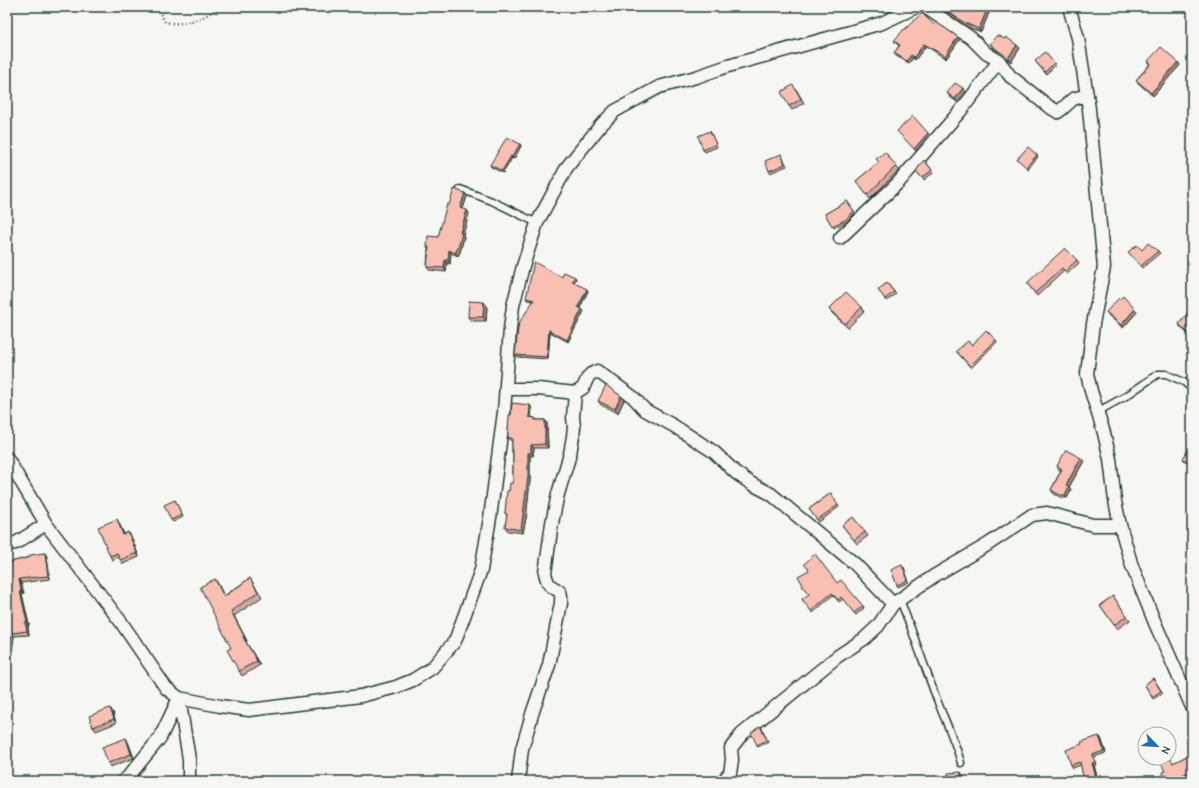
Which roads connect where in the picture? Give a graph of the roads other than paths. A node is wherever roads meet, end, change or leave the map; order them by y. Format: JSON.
{"nodes":[{"id":1,"x":916,"y":7,"type":"edge"},
{"id":2,"x":925,"y":7,"type":"edge"},
{"id":3,"x":1069,"y":7,"type":"edge"},
{"id":4,"x":999,"y":61,"type":"junction"},
{"id":5,"x":1087,"y":95,"type":"junction"},
{"id":6,"x":460,"y":189,"type":"dead end"},
{"id":7,"x":538,"y":223,"type":"junction"},
{"id":8,"x":840,"y":238,"type":"dead end"},
{"id":9,"x":506,"y":389,"type":"junction"},
{"id":10,"x":1192,"y":389,"type":"edge"},
{"id":11,"x":575,"y":393,"type":"junction"},
{"id":12,"x":1097,"y":412,"type":"junction"},
{"id":13,"x":7,"y":458,"type":"edge"},
{"id":14,"x":46,"y":524,"type":"junction"},
{"id":15,"x":1120,"y":525,"type":"junction"},
{"id":16,"x":7,"y":544,"type":"edge"},
{"id":17,"x":896,"y":602,"type":"junction"},
{"id":18,"x":179,"y":698,"type":"junction"},
{"id":19,"x":1192,"y":707,"type":"edge"},
{"id":20,"x":961,"y":763,"type":"dead end"},
{"id":21,"x":123,"y":781,"type":"edge"},
{"id":22,"x":189,"y":781,"type":"edge"},
{"id":23,"x":518,"y":781,"type":"edge"},
{"id":24,"x":723,"y":781,"type":"edge"}],
"edges":[{"from":1,"to":7,"type":"street"},
{"from":2,"to":4,"type":"street"},
{"from":3,"to":5,"type":"street"},
{"from":4,"to":5,"type":"street"},
{"from":4,"to":8,"type":"street"},
{"from":5,"to":12,"type":"street"},
{"from":6,"to":7,"type":"lane"},
{"from":7,"to":9,"type":"street"},
{"from":9,"to":11,"type":"street"},
{"from":9,"to":18,"type":"street"},
{"from":10,"to":12,"type":"lane"},
{"from":11,"to":17,"type":"street"},
{"from":11,"to":23,"type":"street"},
{"from":12,"to":15,"type":"street"},
{"from":13,"to":14,"type":"street"},
{"from":14,"to":16,"type":"street"},
{"from":14,"to":18,"type":"street"},
{"from":15,"to":17,"type":"street"},
{"from":15,"to":19,"type":"street"},
{"from":17,"to":20,"type":"lane"},
{"from":17,"to":24,"type":"street"},
{"from":18,"to":21,"type":"street"},
{"from":18,"to":22,"type":"street"}]}
